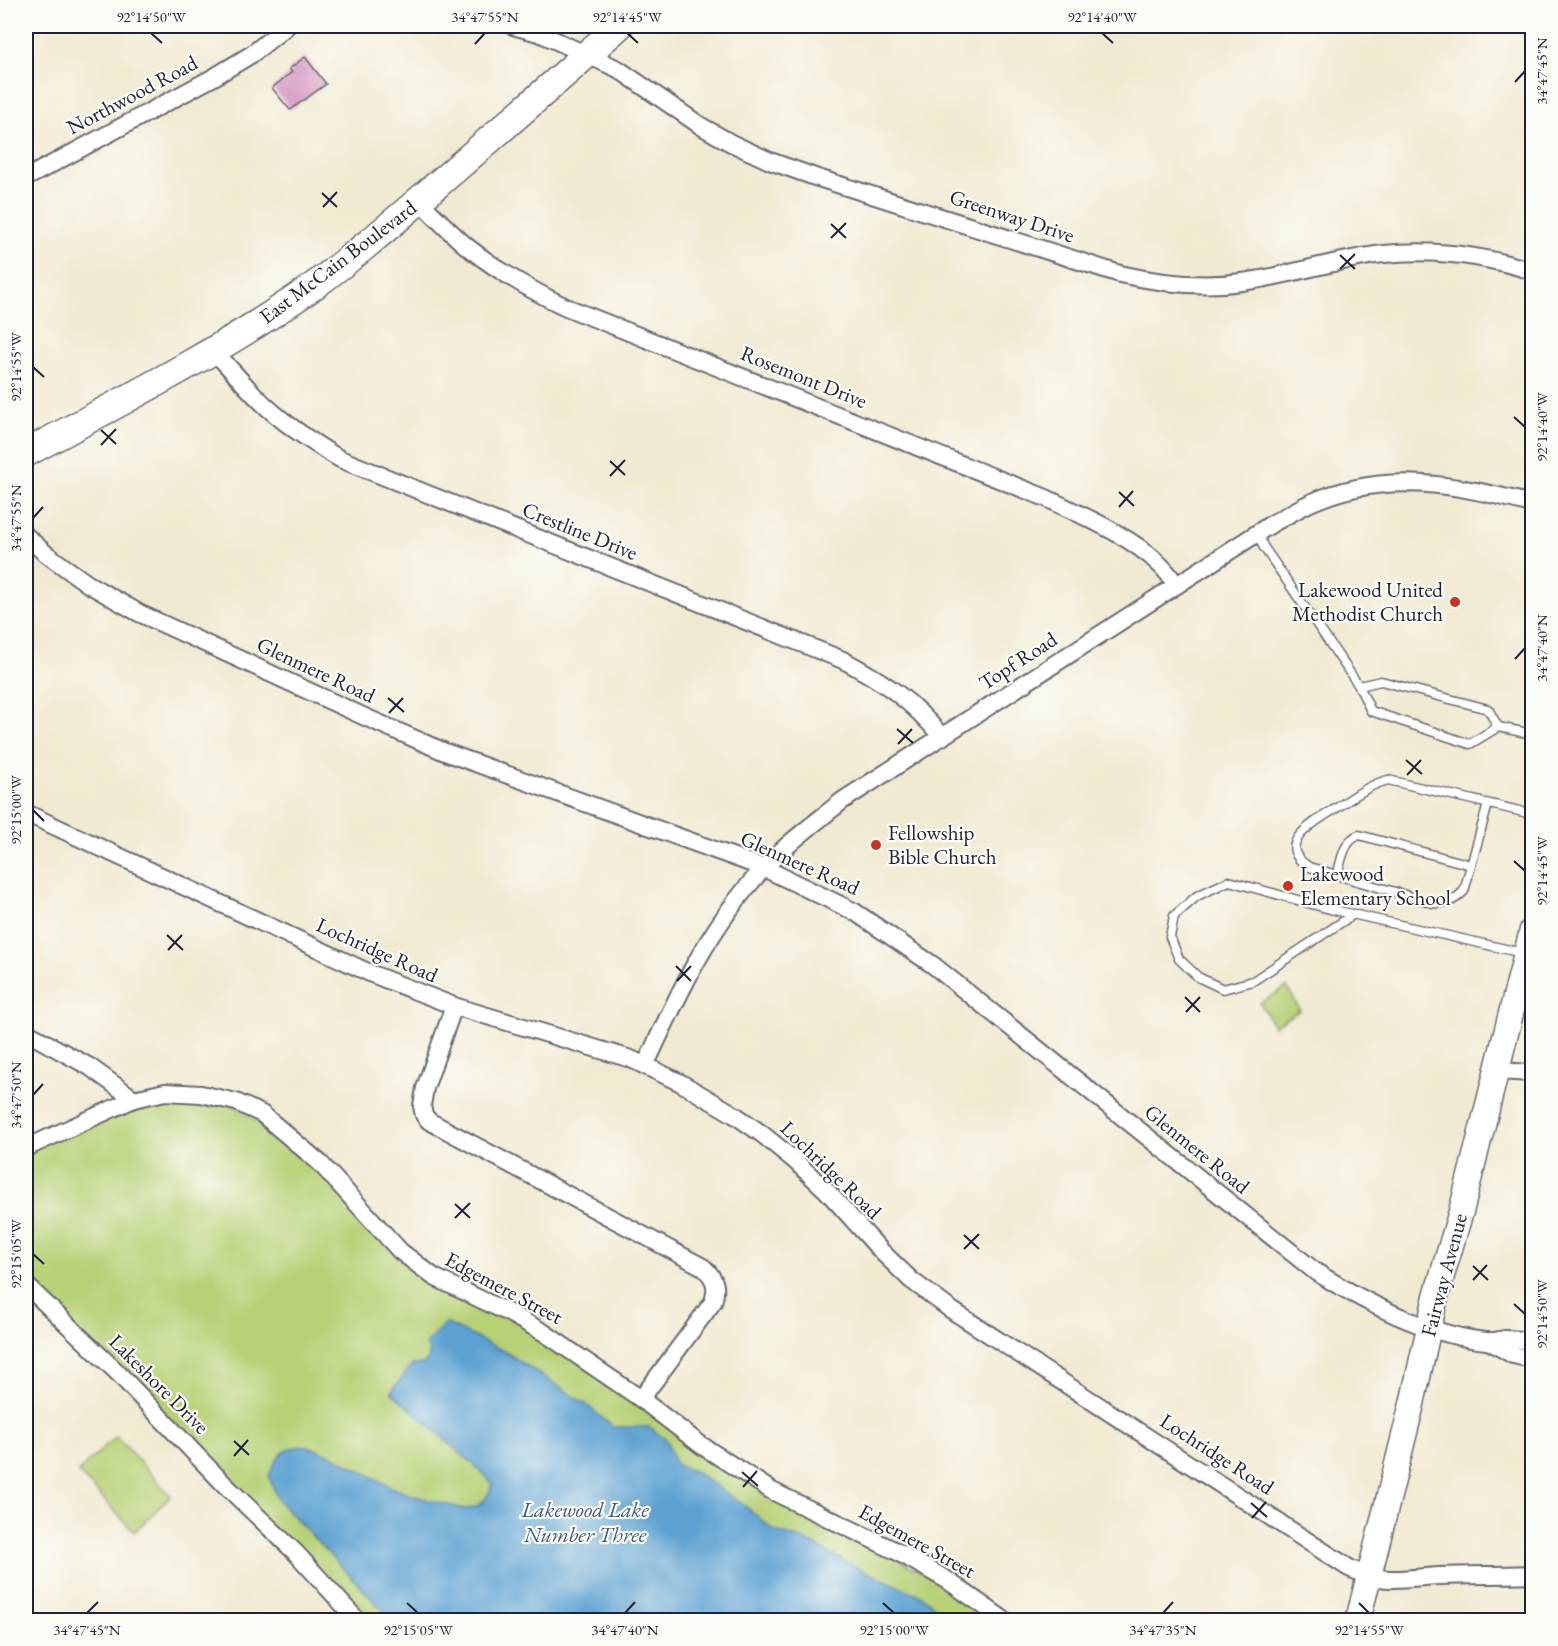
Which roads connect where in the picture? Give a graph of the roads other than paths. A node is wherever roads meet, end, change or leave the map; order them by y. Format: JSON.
{"nodes":[{"id":1,"x":287,"y":26,"type":"edge"},
{"id":2,"x":513,"y":26,"type":"edge"},
{"id":3,"x":619,"y":26,"type":"edge"},
{"id":4,"x":586,"y":55,"type":"junction"},
{"id":5,"x":26,"y":178,"type":"edge"},
{"id":6,"x":419,"y":201,"type":"junction"},
{"id":7,"x":1533,"y":271,"type":"edge"},
{"id":8,"x":213,"y":350,"type":"junction"},
{"id":9,"x":26,"y":453,"type":"edge"},
{"id":10,"x":1533,"y":504,"type":"edge"},
{"id":11,"x":1258,"y":534,"type":"junction"},
{"id":12,"x":26,"y":536,"type":"edge"},
{"id":13,"x":1177,"y":585,"type":"junction"},
{"id":14,"x":1359,"y":686,"type":"junction"},
{"id":15,"x":1498,"y":727,"type":"junction"},
{"id":16,"x":1533,"y":734,"type":"edge"},
{"id":17,"x":942,"y":736,"type":"junction"},
{"id":18,"x":1488,"y":804,"type":"junction"},
{"id":19,"x":26,"y":813,"type":"edge"},
{"id":20,"x":1533,"y":814,"type":"edge"},
{"id":21,"x":1472,"y":865,"type":"junction"},
{"id":22,"x":764,"y":868,"type":"junction"},
{"id":23,"x":1337,"y":875,"type":"junction"},
{"id":24,"x":1354,"y":914,"type":"junction"},
{"id":25,"x":1533,"y":930,"type":"edge"},
{"id":26,"x":1526,"y":954,"type":"junction"},
{"id":27,"x":454,"y":1006,"type":"junction"},
{"id":28,"x":26,"y":1032,"type":"edge"},
{"id":29,"x":645,"y":1066,"type":"junction"},
{"id":30,"x":1497,"y":1071,"type":"junction"},
{"id":31,"x":1533,"y":1073,"type":"edge"},
{"id":32,"x":134,"y":1099,"type":"junction"},
{"id":33,"x":26,"y":1148,"type":"edge"},
{"id":34,"x":26,"y":1285,"type":"edge"},
{"id":35,"x":1429,"y":1327,"type":"junction"},
{"id":36,"x":1489,"y":1341,"type":"junction"},
{"id":37,"x":1533,"y":1341,"type":"edge"},
{"id":38,"x":1533,"y":1359,"type":"edge"},
{"id":39,"x":641,"y":1399,"type":"junction"},
{"id":40,"x":1533,"y":1574,"type":"edge"},
{"id":41,"x":1369,"y":1576,"type":"junction"},
{"id":42,"x":357,"y":1620,"type":"edge"},
{"id":43,"x":1004,"y":1620,"type":"edge"},
{"id":44,"x":1358,"y":1620,"type":"edge"}],
"edges":[{"from":1,"to":5,"type":"street","name":"Northwood Road"},
{"from":2,"to":4,"type":"street","name":"Greenway Drive"},
{"from":3,"to":4,"type":"main road","name":"East McCain Boulevard"},
{"from":4,"to":6,"type":"main road","name":"East McCain Boulevard"},
{"from":4,"to":7,"type":"street","name":"Greenway Drive"},
{"from":6,"to":8,"type":"main road","name":"East McCain Boulevard"},
{"from":6,"to":13,"type":"street","name":"Rosemont Drive"},
{"from":8,"to":9,"type":"main road","name":"East McCain Boulevard"},
{"from":8,"to":17,"type":"street","name":"Crestline Drive"},
{"from":10,"to":11,"type":"street","name":"Topf Road"},
{"from":11,"to":13,"type":"street","name":"Topf Road"},
{"from":11,"to":14,"type":"lane"},
{"from":12,"to":22,"type":"street","name":"Glenmere Road"},
{"from":13,"to":17,"type":"street","name":"Topf Road"},
{"from":14,"to":15,"type":"lane"},
{"from":14,"to":15,"type":"lane"},
{"from":15,"to":16,"type":"lane"},
{"from":17,"to":22,"type":"street","name":"Topf Road"},
{"from":18,"to":20,"type":"lane"},
{"from":18,"to":21,"type":"lane"},
{"from":18,"to":23,"type":"lane"},
{"from":19,"to":27,"type":"street","name":"Lochridge Road"},
{"from":21,"to":23,"type":"lane"},
{"from":21,"to":23,"type":"lane"},
{"from":22,"to":29,"type":"street","name":"Topf Road"},
{"from":22,"to":35,"type":"street","name":"Glenmere Road"},
{"from":24,"to":24,"type":"lane"},
{"from":24,"to":26,"type":"lane"},
{"from":25,"to":26,"type":"street","name":"Fairway Avenue"},
{"from":26,"to":30,"type":"street","name":"Fairway Avenue"},
{"from":27,"to":29,"type":"street","name":"Lochridge Road"},
{"from":27,"to":39,"type":"street"},
{"from":28,"to":32,"type":"street"},
{"from":29,"to":41,"type":"street","name":"Lochridge Road"},
{"from":30,"to":31,"type":"street"},
{"from":30,"to":35,"type":"street","name":"Fairway Avenue"},
{"from":32,"to":33,"type":"street"},
{"from":32,"to":39,"type":"street","name":"Edgemere Street"},
{"from":34,"to":42,"type":"street","name":"Lakeshore Drive"},
{"from":35,"to":36,"type":"street","name":"Glenmere Road"},
{"from":35,"to":41,"type":"street","name":"Fairway Avenue"},
{"from":36,"to":37,"type":"street","name":"Glenmere Road"},
{"from":36,"to":38,"type":"street","name":"Glenmere Road"},
{"from":39,"to":43,"type":"street","name":"Edgemere Street"},
{"from":40,"to":41,"type":"street","name":"Lochridge Road"},
{"from":41,"to":44,"type":"street","name":"Fairway Avenue"}]}
